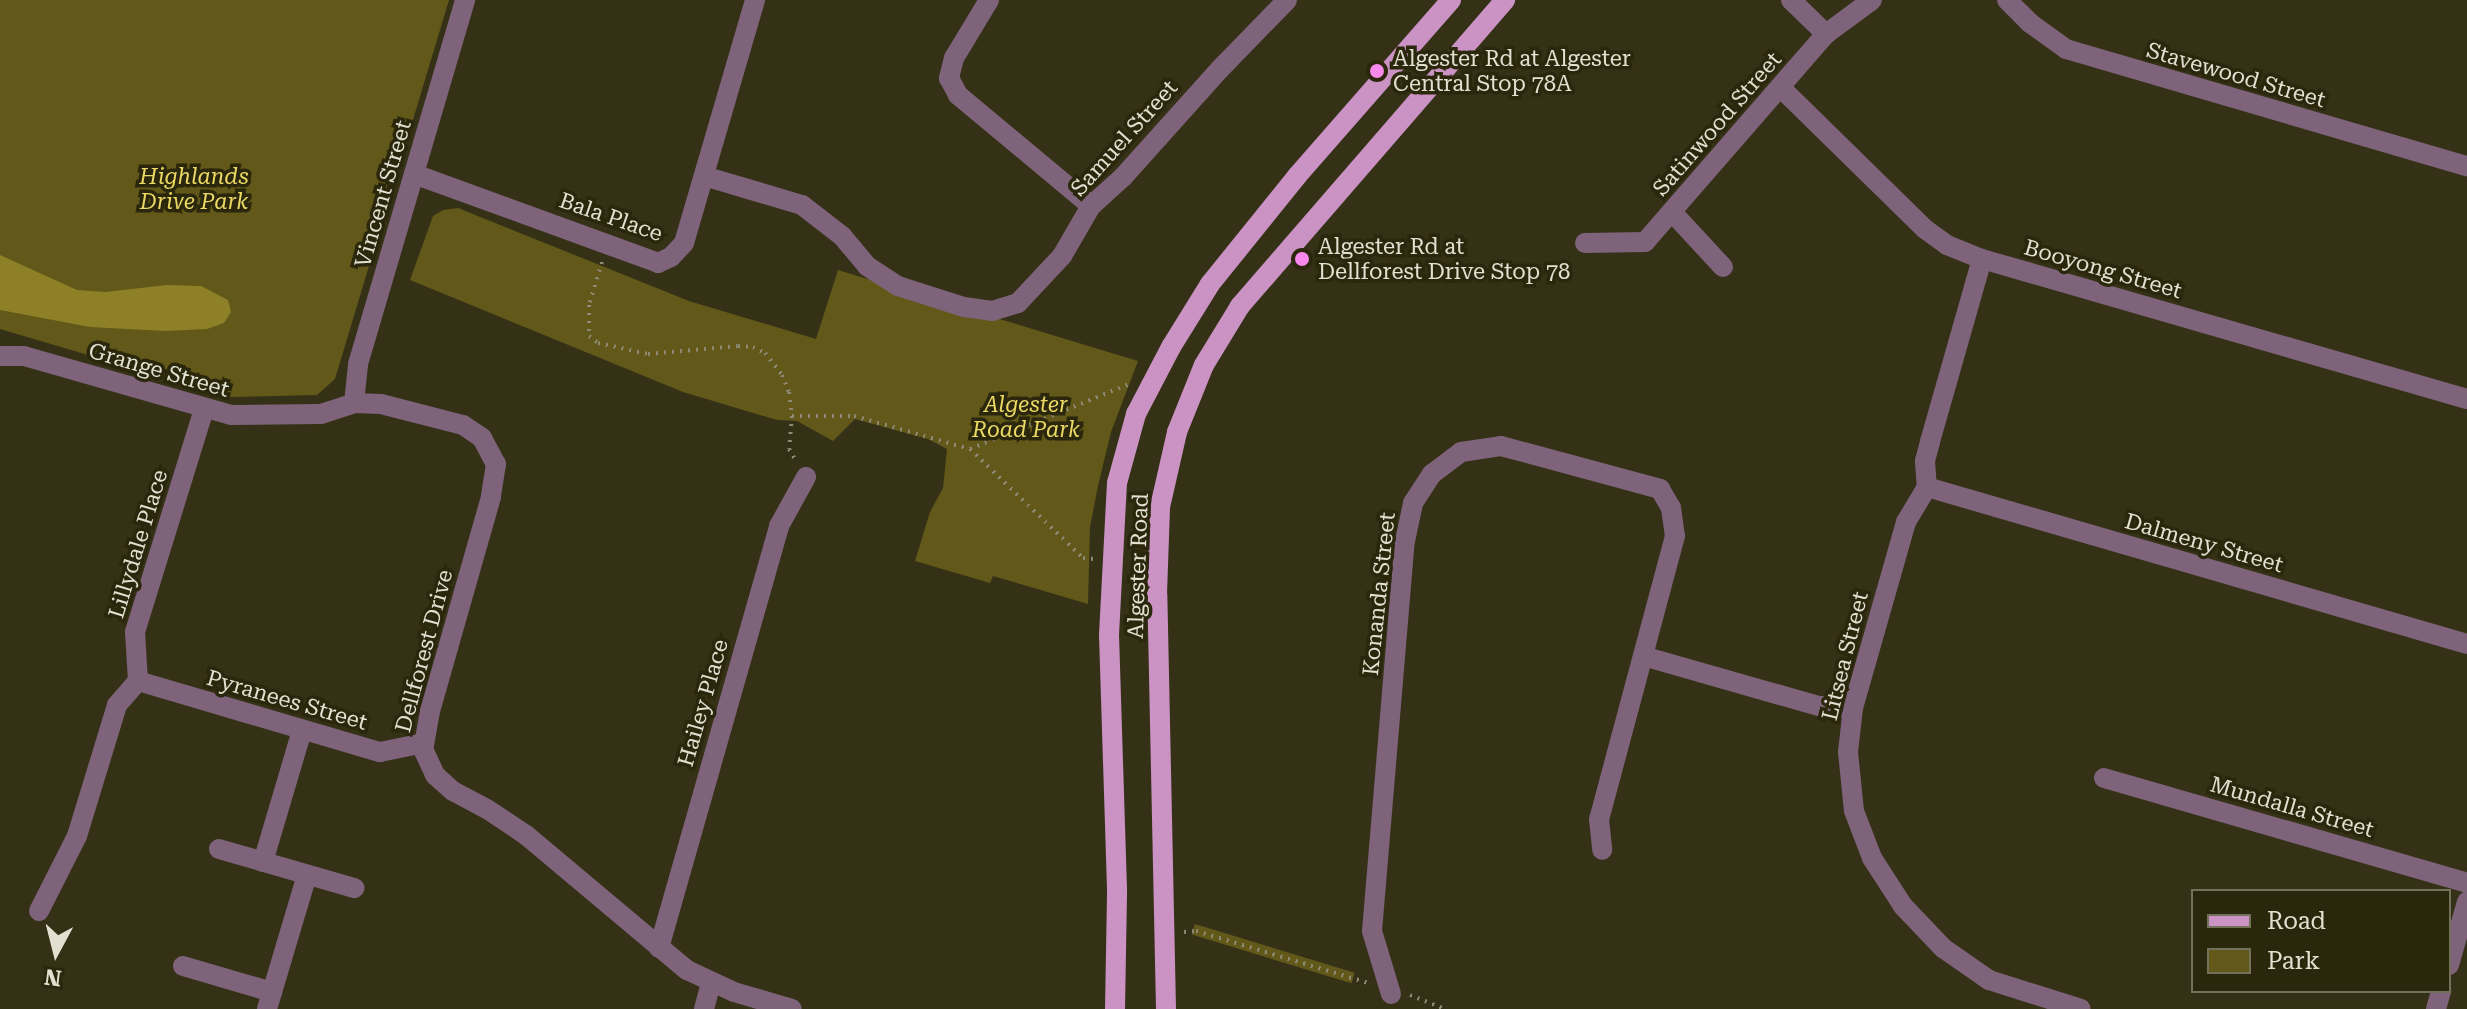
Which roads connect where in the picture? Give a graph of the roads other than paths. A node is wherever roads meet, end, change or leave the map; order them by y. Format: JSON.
{"nodes":[{"id":1,"x":465,"y":0,"type":"edge"},
{"id":2,"x":755,"y":0,"type":"edge"},
{"id":3,"x":989,"y":0,"type":"edge"},
{"id":4,"x":1287,"y":0,"type":"edge"},
{"id":5,"x":1451,"y":0,"type":"edge"},
{"id":6,"x":1505,"y":0,"type":"edge"},
{"id":7,"x":1791,"y":0,"type":"edge"},
{"id":8,"x":1872,"y":0,"type":"edge"},
{"id":9,"x":2007,"y":0,"type":"edge"},
{"id":10,"x":1826,"y":34,"type":"junction"},
{"id":11,"x":1781,"y":88,"type":"junction"},
{"id":12,"x":2467,"y":166,"type":"edge"},
{"id":13,"x":414,"y":174,"type":"junction"},
{"id":14,"x":704,"y":176,"type":"junction"},
{"id":15,"x":1091,"y":206,"type":"junction"},
{"id":16,"x":1672,"y":212,"type":"junction"},
{"id":17,"x":1585,"y":243,"type":"dead end"},
{"id":18,"x":1982,"y":259,"type":"junction"},
{"id":19,"x":1723,"y":267,"type":"dead end"},
{"id":20,"x":0,"y":356,"type":"edge"},
{"id":21,"x":2467,"y":399,"type":"edge"},
{"id":22,"x":354,"y":403,"type":"junction"},
{"id":23,"x":204,"y":409,"type":"junction"},
{"id":24,"x":806,"y":477,"type":"road end"},
{"id":25,"x":1927,"y":487,"type":"junction"},
{"id":26,"x":2467,"y":644,"type":"edge"},
{"id":27,"x":1643,"y":656,"type":"junction"},
{"id":28,"x":138,"y":681,"type":"junction"},
{"id":29,"x":1853,"y":708,"type":"junction"},
{"id":30,"x":302,"y":730,"type":"junction"},
{"id":31,"x":424,"y":743,"type":"junction"},
{"id":32,"x":2104,"y":778,"type":"dead end"},
{"id":33,"x":219,"y":849,"type":"dead end"},
{"id":34,"x":1602,"y":850,"type":"dead end"},
{"id":35,"x":263,"y":862,"type":"junction"},
{"id":36,"x":307,"y":875,"type":"junction"},
{"id":37,"x":2467,"y":883,"type":"edge"},
{"id":38,"x":354,"y":888,"type":"dead end"},
{"id":39,"x":2467,"y":902,"type":"edge"},
{"id":40,"x":39,"y":911,"type":"dead end"},
{"id":41,"x":659,"y":948,"type":"junction"},
{"id":42,"x":2451,"y":958,"type":"edge"},
{"id":43,"x":183,"y":966,"type":"dead end"},
{"id":44,"x":711,"y":983,"type":"junction"},
{"id":45,"x":1391,"y":994,"type":"road end"},
{"id":46,"x":270,"y":1000,"type":"edge"},
{"id":47,"x":704,"y":1009,"type":"edge"},
{"id":48,"x":792,"y":1009,"type":"edge"},
{"id":49,"x":1115,"y":1009,"type":"edge"},
{"id":50,"x":1166,"y":1009,"type":"edge"},
{"id":51,"x":2081,"y":1009,"type":"edge"}],
"edges":[{"from":1,"to":13,"type":"street","name":"Vincent Street"},
{"from":2,"to":14,"type":"street","name":"Bala Place"},
{"from":3,"to":15,"type":"street"},
{"from":4,"to":15,"type":"street","name":"Samuel Street"},
{"from":5,"to":49,"type":"main road","name":"Algester Road"},
{"from":6,"to":50,"type":"main road","name":"Algester Road"},
{"from":7,"to":10,"type":"street"},
{"from":8,"to":10,"type":"street","name":"Satinwood Street"},
{"from":9,"to":12,"type":"street","name":"Stavewood Street"},
{"from":10,"to":11,"type":"street","name":"Satinwood Street"},
{"from":11,"to":16,"type":"street","name":"Satinwood Street"},
{"from":11,"to":18,"type":"street","name":"Booyong Street"},
{"from":13,"to":14,"type":"street","name":"Bala Place"},
{"from":13,"to":22,"type":"street","name":"Vincent Street"},
{"from":14,"to":15,"type":"street","name":"Samuel Street"},
{"from":16,"to":17,"type":"street","name":"Satinwood Street"},
{"from":16,"to":19,"type":"street"},
{"from":18,"to":21,"type":"street","name":"Booyong Street"},
{"from":18,"to":25,"type":"street","name":"Litsea Street"},
{"from":20,"to":23,"type":"street","name":"Grange Street"},
{"from":22,"to":23,"type":"street","name":"Grange Street"},
{"from":22,"to":31,"type":"street","name":"Dellforest Drive"},
{"from":23,"to":28,"type":"street","name":"Lillydale Place"},
{"from":24,"to":41,"type":"street","name":"Hailey Place"},
{"from":25,"to":26,"type":"street","name":"Dalmeny Street"},
{"from":25,"to":29,"type":"street","name":"Litsea Street"},
{"from":27,"to":29,"type":"street"},
{"from":27,"to":34,"type":"street"},
{"from":27,"to":45,"type":"street","name":"Konanda Street"},
{"from":28,"to":30,"type":"street","name":"Pyranees Street"},
{"from":28,"to":40,"type":"street"},
{"from":29,"to":51,"type":"street","name":"Litsea Street"},
{"from":30,"to":31,"type":"street","name":"Pyranees Street"},
{"from":30,"to":35,"type":"street"},
{"from":31,"to":41,"type":"street","name":"Dellforest Drive"},
{"from":32,"to":37,"type":"street","name":"Mundalla Street"},
{"from":33,"to":35,"type":"street"},
{"from":35,"to":36,"type":"street"},
{"from":36,"to":38,"type":"street"},
{"from":36,"to":46,"type":"street"},
{"from":39,"to":42,"type":"street"},
{"from":41,"to":44,"type":"street","name":"Dellforest Drive"},
{"from":43,"to":46,"type":"street"},
{"from":44,"to":47,"type":"street"},
{"from":44,"to":48,"type":"street","name":"Dellforest Drive"}]}
